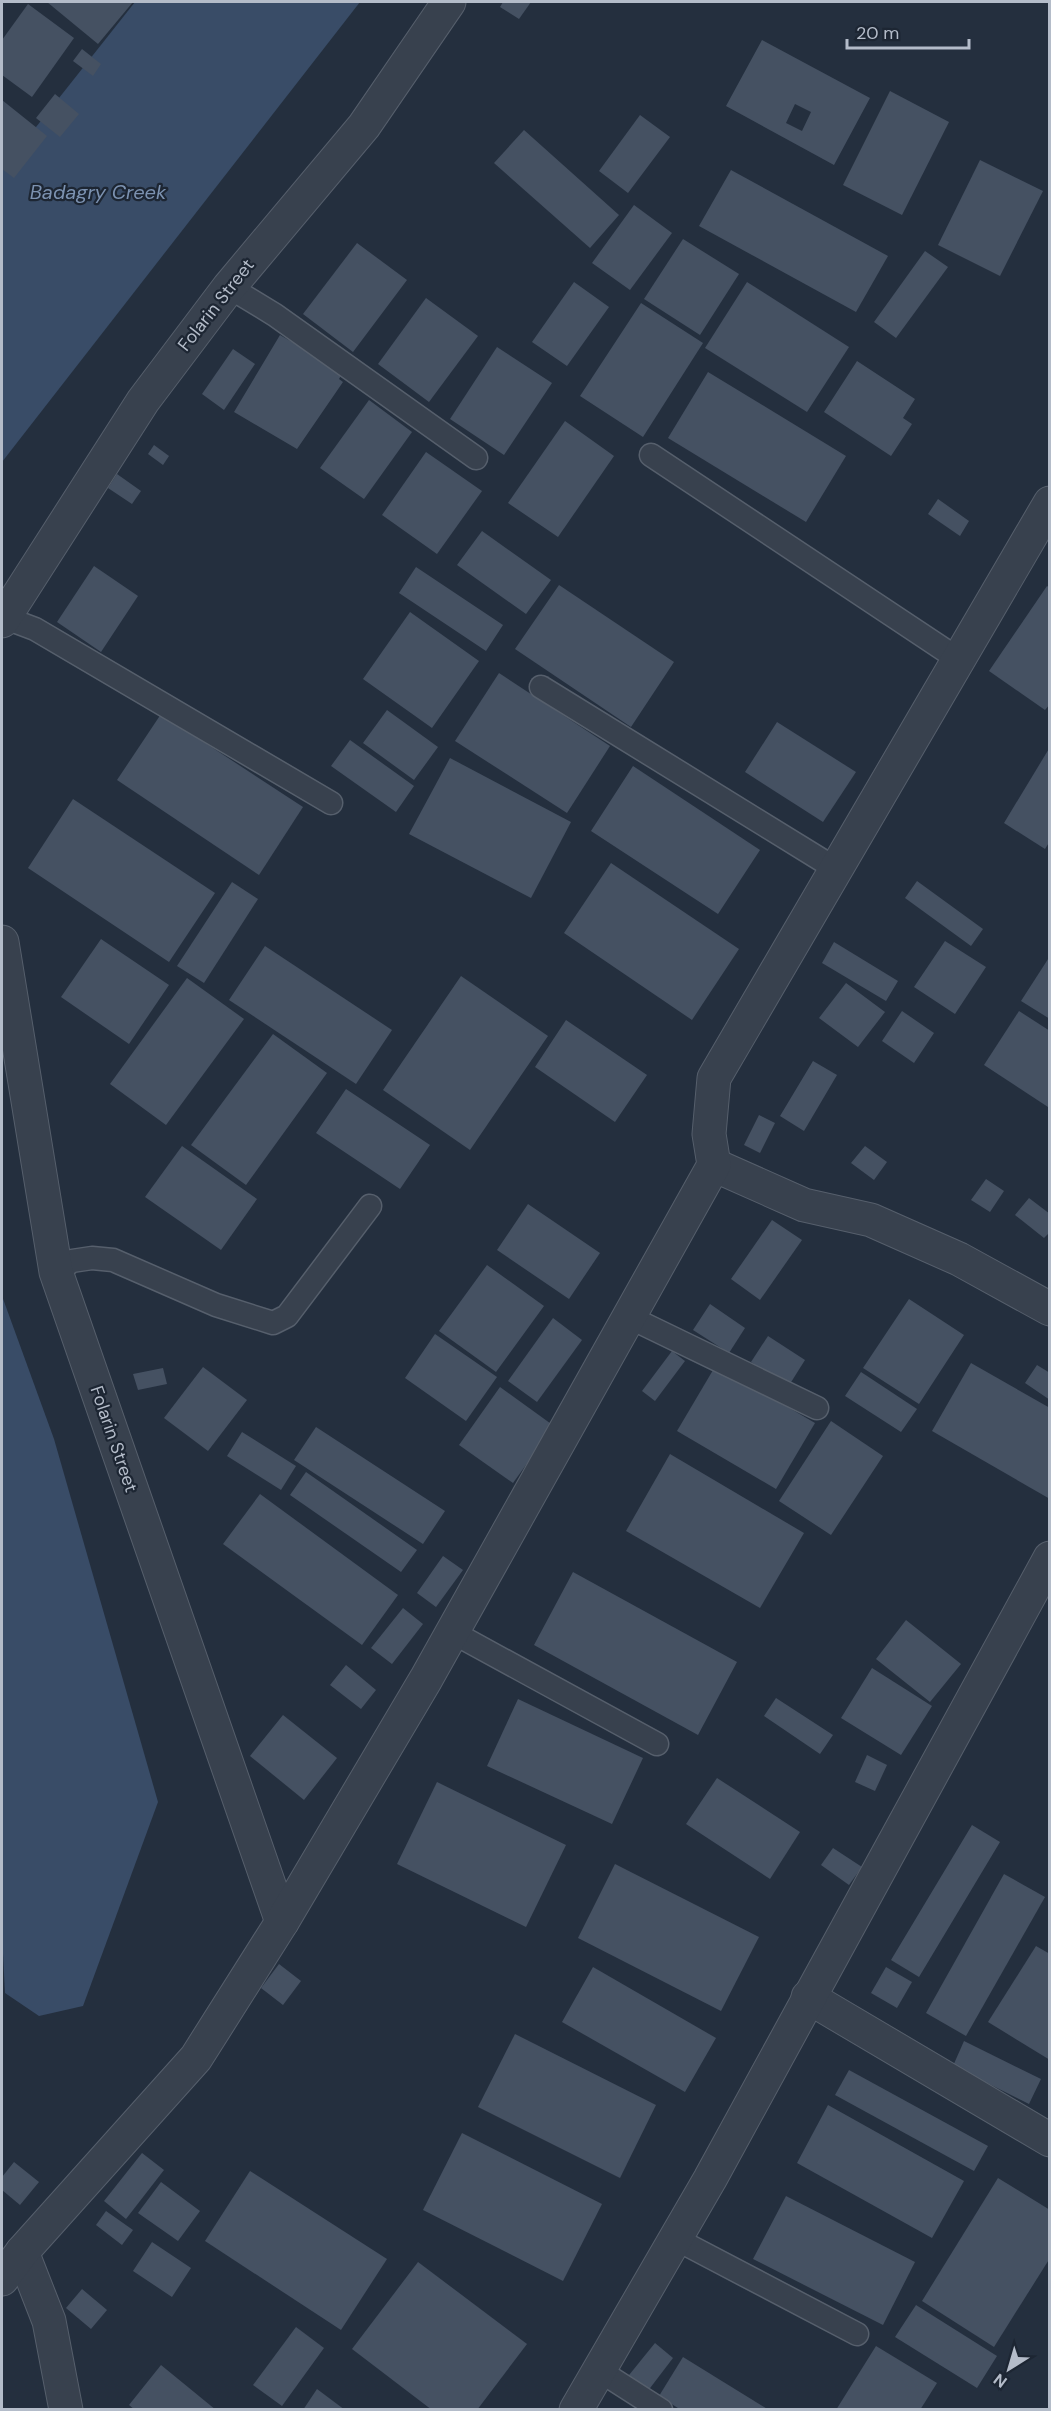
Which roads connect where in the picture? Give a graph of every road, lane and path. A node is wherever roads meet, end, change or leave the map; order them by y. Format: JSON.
{"nodes":[{"id":1,"x":449,"y":2,"type":"edge"},
{"id":2,"x":229,"y":287,"type":"junction"},
{"id":3,"x":651,"y":455,"type":"dead end"},
{"id":4,"x":476,"y":458,"type":"dead end"},
{"id":5,"x":1050,"y":503,"type":"edge"},
{"id":6,"x":2,"y":619,"type":"edge"},
{"id":7,"x":958,"y":659,"type":"junction"},
{"id":8,"x":541,"y":687,"type":"dead end"},
{"id":9,"x":331,"y":803,"type":"dead end"},
{"id":10,"x":836,"y":869,"type":"junction"},
{"id":11,"x":2,"y":942,"type":"edge"},
{"id":12,"x":714,"y":1165,"type":"junction"},
{"id":13,"x":370,"y":1206,"type":"dead end"},
{"id":14,"x":56,"y":1272,"type":"junction"},
{"id":15,"x":1050,"y":1309,"type":"edge"},
{"id":16,"x":628,"y":1317,"type":"junction"},
{"id":17,"x":817,"y":1408,"type":"dead end"},
{"id":18,"x":1048,"y":1566,"type":"edge"},
{"id":19,"x":452,"y":1632,"type":"junction"},
{"id":20,"x":657,"y":1744,"type":"dead end"},
{"id":21,"x":282,"y":1922,"type":"junction"},
{"id":22,"x":808,"y":1997,"type":"junction"},
{"id":23,"x":1050,"y":2140,"type":"edge"},
{"id":24,"x":676,"y":2239,"type":"junction"},
{"id":25,"x":22,"y":2252,"type":"junction"},
{"id":26,"x":2,"y":2279,"type":"edge"},
{"id":27,"x":857,"y":2334,"type":"dead end"},
{"id":28,"x":600,"y":2371,"type":"junction"},
{"id":29,"x":66,"y":2409,"type":"edge"},
{"id":30,"x":576,"y":2409,"type":"edge"},
{"id":31,"x":661,"y":2409,"type":"edge"}],
"edges":[{"from":1,"to":2,"type":"street","name":"Folarin Street"},
{"from":2,"to":4,"type":"lane"},
{"from":2,"to":6,"type":"street","name":"Folarin Street"},
{"from":3,"to":7,"type":"lane"},
{"from":5,"to":7,"type":"street"},
{"from":6,"to":9,"type":"lane"},
{"from":7,"to":10,"type":"street"},
{"from":8,"to":10,"type":"lane"},
{"from":10,"to":12,"type":"street"},
{"from":11,"to":14,"type":"street","name":"Folarin Street"},
{"from":12,"to":15,"type":"street"},
{"from":12,"to":16,"type":"street"},
{"from":13,"to":14,"type":"lane"},
{"from":14,"to":21,"type":"street","name":"Folarin Street"},
{"from":16,"to":17,"type":"lane"},
{"from":16,"to":19,"type":"street"},
{"from":18,"to":22,"type":"street"},
{"from":19,"to":20,"type":"lane"},
{"from":19,"to":21,"type":"street"},
{"from":21,"to":25,"type":"street"},
{"from":22,"to":23,"type":"street"},
{"from":22,"to":24,"type":"street"},
{"from":24,"to":27,"type":"lane"},
{"from":24,"to":28,"type":"street"},
{"from":25,"to":26,"type":"street"},
{"from":25,"to":29,"type":"street"},
{"from":28,"to":30,"type":"street"},
{"from":28,"to":31,"type":"lane"}]}
